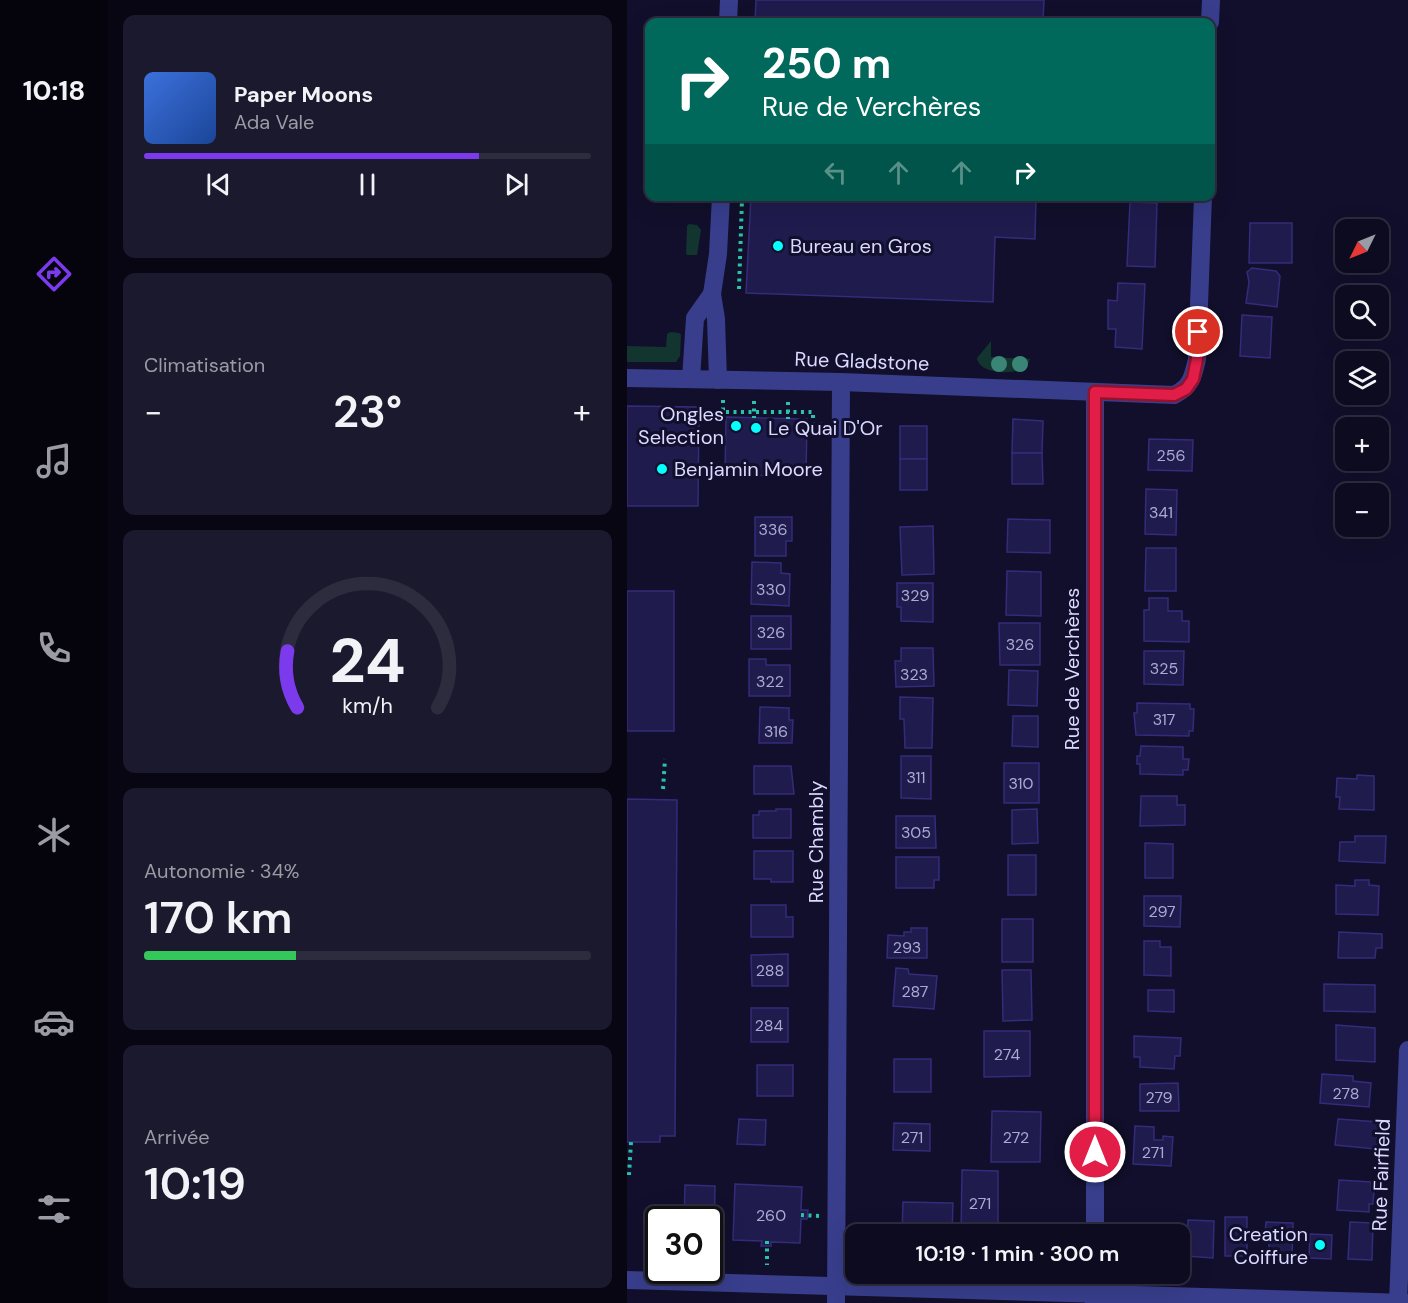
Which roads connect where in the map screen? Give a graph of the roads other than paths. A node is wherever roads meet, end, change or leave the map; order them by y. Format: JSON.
{"nodes":[{"id":1,"x":729,"y":0,"type":"edge"},
{"id":2,"x":1211,"y":0,"type":"edge"},
{"id":3,"x":728,"y":18,"type":"edge"},
{"id":4,"x":1210,"y":18,"type":"edge"},
{"id":5,"x":721,"y":201,"type":"edge"},
{"id":6,"x":1203,"y":201,"type":"edge"},
{"id":7,"x":712,"y":294,"type":"junction"},
{"id":8,"x":627,"y":378,"type":"edge"},
{"id":9,"x":691,"y":379,"type":"junction"},
{"id":10,"x":718,"y":380,"type":"junction"},
{"id":11,"x":841,"y":382,"type":"junction"},
{"id":12,"x":1095,"y":392,"type":"junction"},
{"id":13,"x":1408,"y":1050,"type":"edge"},
{"id":14,"x":1406,"y":1138,"type":"edge"},
{"id":15,"x":1095,"y":1224,"type":"edge"},
{"id":16,"x":627,"y":1280,"type":"edge"},
{"id":17,"x":836,"y":1294,"type":"edge"},
{"id":18,"x":1094,"y":1298,"type":"edge"},
{"id":19,"x":1398,"y":1303,"type":"edge"},
{"id":20,"x":1408,"y":1303,"type":"edge"}],
"edges":[{"from":1,"to":3,"type":"street"},
{"from":2,"to":4,"type":"street"},
{"from":5,"to":7,"type":"street"},
{"from":6,"to":12,"type":"street"},
{"from":7,"to":9,"type":"street"},
{"from":7,"to":10,"type":"street"},
{"from":8,"to":9,"type":"street","name":"Rue Gladstone"},
{"from":9,"to":10,"type":"street","name":"Rue Gladstone"},
{"from":10,"to":11,"type":"street","name":"Rue Gladstone"},
{"from":11,"to":12,"type":"street","name":"Rue Gladstone"},
{"from":11,"to":17,"type":"street","name":"Rue Chambly"},
{"from":12,"to":15,"type":"street","name":"Rue de Verchères"},
{"from":13,"to":14,"type":"street","name":"Rue Fairfield"},
{"from":14,"to":19,"type":"street","name":"Rue Fairfield"},
{"from":16,"to":17,"type":"street"},
{"from":17,"to":18,"type":"street"},
{"from":18,"to":19,"type":"street"},
{"from":19,"to":20,"type":"street"}]}
